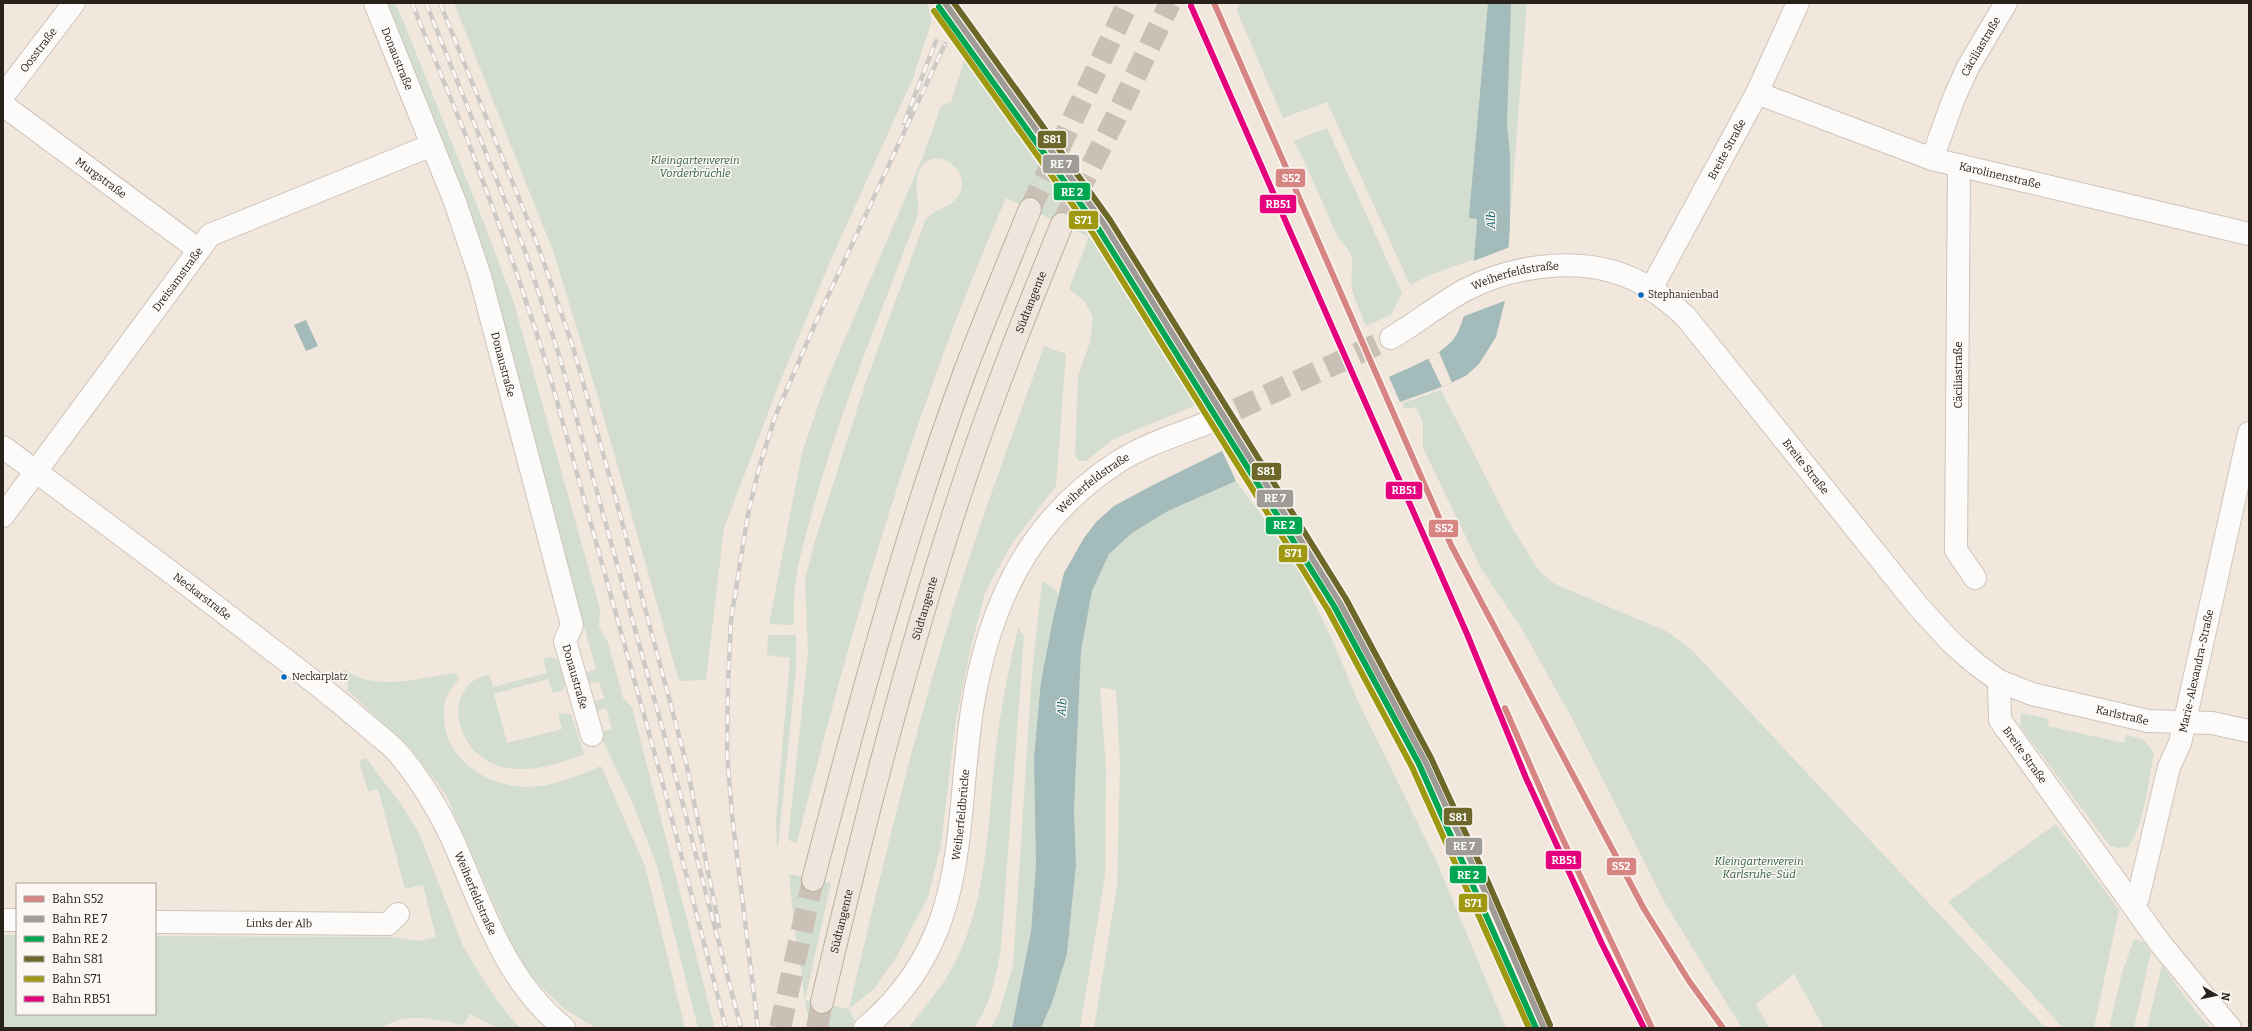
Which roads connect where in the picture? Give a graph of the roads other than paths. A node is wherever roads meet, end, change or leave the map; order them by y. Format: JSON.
{"nodes":[{"id":1,"x":74,"y":3,"type":"edge"},
{"id":2,"x":375,"y":3,"type":"edge"},
{"id":3,"x":1798,"y":3,"type":"edge"},
{"id":4,"x":2006,"y":3,"type":"edge"},
{"id":5,"x":1758,"y":93,"type":"junction"},
{"id":6,"x":3,"y":96,"type":"edge"},
{"id":7,"x":3,"y":105,"type":"edge"},
{"id":8,"x":432,"y":145,"type":"junction"},
{"id":9,"x":1932,"y":159,"type":"junction"},
{"id":10,"x":1959,"y":165,"type":"junction"},
{"id":11,"x":1030,"y":209,"type":"tunnel mouth"},
{"id":12,"x":1062,"y":224,"type":"tunnel mouth"},
{"id":13,"x":2249,"y":234,"type":"edge"},
{"id":14,"x":199,"y":250,"type":"junction"},
{"id":15,"x":1651,"y":289,"type":"junction"},
{"id":16,"x":1391,"y":338,"type":"tunnel mouth"},
{"id":17,"x":1207,"y":423,"type":"tunnel mouth"},
{"id":18,"x":2249,"y":432,"type":"edge"},
{"id":19,"x":3,"y":447,"type":"edge"},
{"id":20,"x":36,"y":472,"type":"junction"},
{"id":21,"x":3,"y":516,"type":"edge"},
{"id":22,"x":1975,"y":578,"type":"dead end"},
{"id":23,"x":1010,"y":579,"type":"joint"},
{"id":24,"x":1999,"y":681,"type":"junction"},
{"id":25,"x":2185,"y":723,"type":"junction"},
{"id":26,"x":2249,"y":730,"type":"edge"},
{"id":27,"x":592,"y":735,"type":"dead end"},
{"id":28,"x":397,"y":752,"type":"joint"},
{"id":29,"x":813,"y":880,"type":"tunnel mouth"},
{"id":30,"x":2134,"y":906,"type":"junction"},
{"id":31,"x":398,"y":914,"type":"dead end"},
{"id":32,"x":3,"y":920,"type":"edge"},
{"id":33,"x":16,"y":920,"type":"edge"},
{"id":34,"x":156,"y":922,"type":"edge"},
{"id":35,"x":822,"y":1002,"type":"tunnel mouth"},
{"id":36,"x":564,"y":1028,"type":"edge"},
{"id":37,"x":865,"y":1028,"type":"edge"},
{"id":38,"x":2230,"y":1028,"type":"edge"}],
"edges":[{"from":1,"to":6,"type":"street","name":"Oosstraße"},
{"from":2,"to":8,"type":"street","name":"Donaustraße"},
{"from":3,"to":5,"type":"street","name":"Breite Straße"},
{"from":4,"to":9,"type":"street","name":"Cäciliastraße"},
{"from":5,"to":9,"type":"street","name":"Karolinenstraße"},
{"from":5,"to":15,"type":"street","name":"Breite Straße"},
{"from":7,"to":14,"type":"street","name":"Murgstraße"},
{"from":8,"to":14,"type":"street","name":"Dreisamstraße"},
{"from":8,"to":27,"type":"street","name":"Donaustraße"},
{"from":9,"to":10,"type":"street","name":"Karolinenstraße"},
{"from":10,"to":13,"type":"street","name":"Karolinenstraße"},
{"from":10,"to":22,"type":"street","name":"Cäciliastraße"},
{"from":11,"to":29,"type":"highway"},
{"from":12,"to":35,"type":"highway","name":"Südtangente"},
{"from":14,"to":20,"type":"street","name":"Dreisamstraße"},
{"from":15,"to":16,"type":"street","name":"Weiherfeldstraße"},
{"from":15,"to":24,"type":"street","name":"Breite Straße"},
{"from":17,"to":23,"type":"street","name":"Weiherfeldstraße"},
{"from":18,"to":25,"type":"street","name":"Marie-Alexandra-Straße"},
{"from":19,"to":20,"type":"street","name":"Neckarstraße"},
{"from":20,"to":21,"type":"street","name":"Dreisamstraße"},
{"from":20,"to":28,"type":"street","name":"Neckarstraße"},
{"from":23,"to":37,"type":"street","name":"Weiherfeldbrücke"},
{"from":24,"to":25,"type":"street","name":"Karlstraße"},
{"from":24,"to":30,"type":"street","name":"Breite Straße"},
{"from":25,"to":26,"type":"street","name":"Karlstraße"},
{"from":25,"to":30,"type":"street","name":"Marie-Alexandra-Straße"},
{"from":28,"to":36,"type":"street","name":"Weiherfeldstraße"},
{"from":30,"to":38,"type":"street","name":"Breite Straße"},
{"from":31,"to":34,"type":"street","name":"Links der Alb"},
{"from":32,"to":33,"type":"street"}]}
